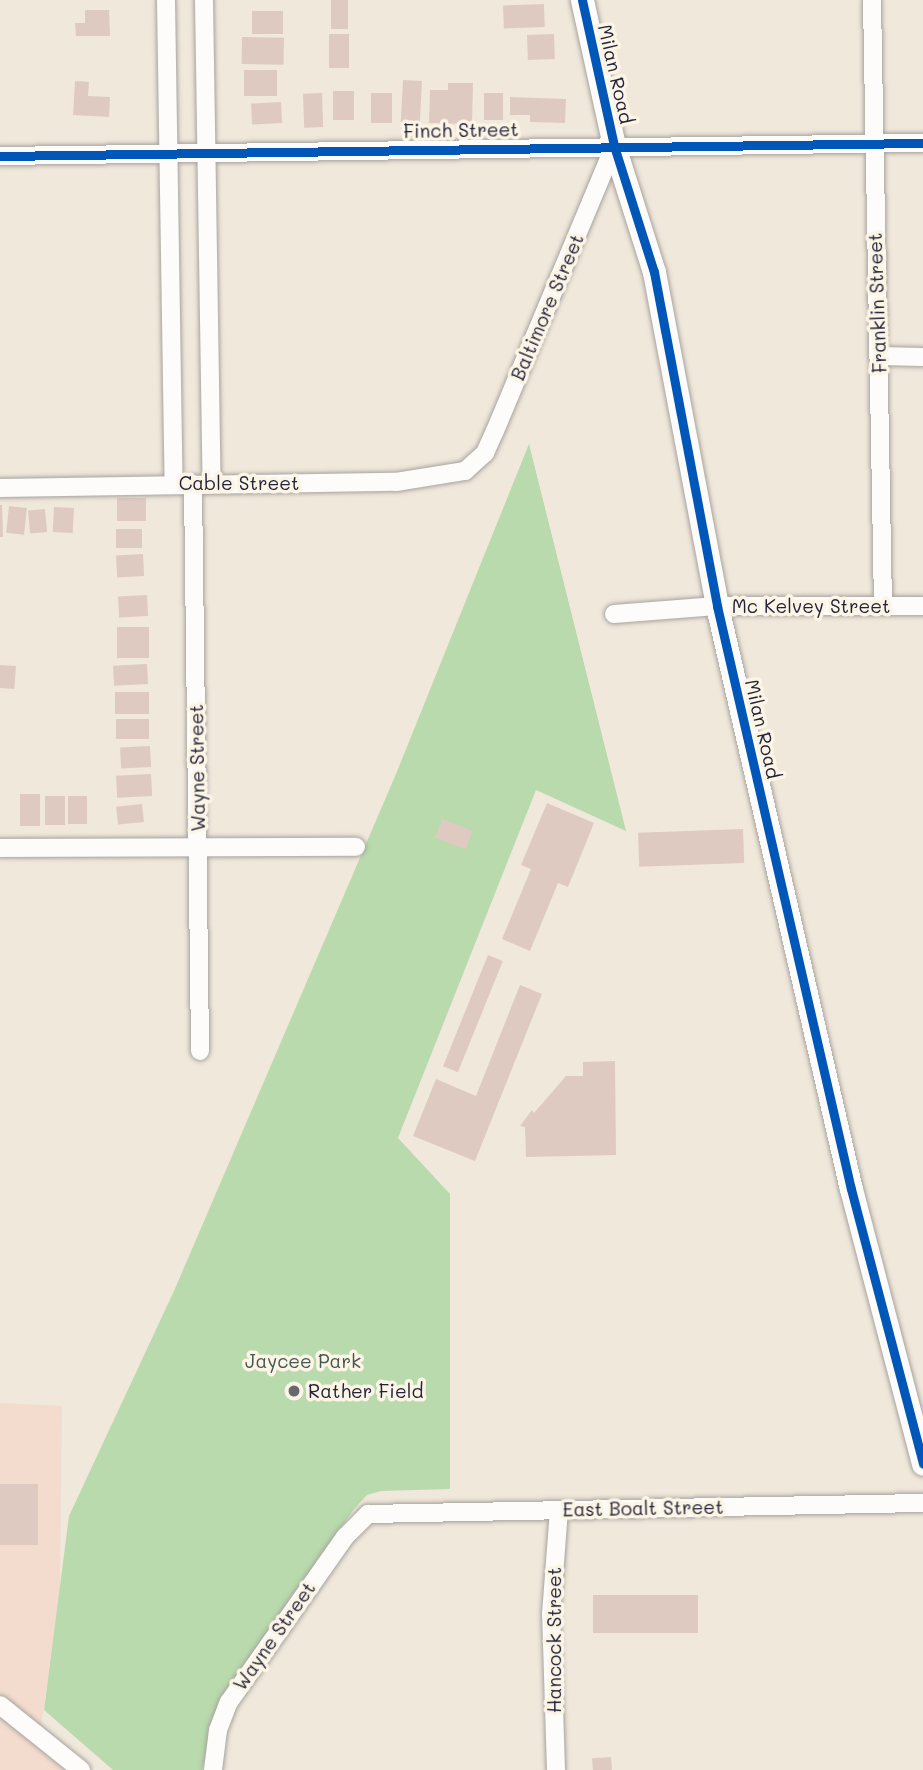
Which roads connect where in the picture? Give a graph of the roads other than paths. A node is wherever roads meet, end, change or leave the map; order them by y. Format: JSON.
{"nodes":[{"id":1,"x":166,"y":0,"type":"edge"},
{"id":2,"x":204,"y":0,"type":"edge"},
{"id":3,"x":582,"y":0,"type":"edge"},
{"id":4,"x":872,"y":0,"type":"edge"},
{"id":5,"x":873,"y":143,"type":"junction"},
{"id":6,"x":923,"y":143,"type":"edge"},
{"id":7,"x":614,"y":146,"type":"junction"},
{"id":8,"x":169,"y":154,"type":"junction"},
{"id":9,"x":205,"y":154,"type":"junction"},
{"id":10,"x":0,"y":156,"type":"edge"},
{"id":11,"x":879,"y":356,"type":"junction"},
{"id":12,"x":923,"y":357,"type":"edge"},
{"id":13,"x":475,"y":465,"type":"joint"},
{"id":14,"x":174,"y":483,"type":"junction"},
{"id":15,"x":212,"y":483,"type":"junction"},
{"id":16,"x":193,"y":484,"type":"junction"},
{"id":17,"x":0,"y":488,"type":"edge"},
{"id":18,"x":717,"y":606,"type":"junction"},
{"id":19,"x":883,"y":606,"type":"junction"},
{"id":20,"x":923,"y":606,"type":"edge"},
{"id":21,"x":614,"y":614,"type":"dead end"},
{"id":22,"x":198,"y":847,"type":"junction"},
{"id":23,"x":0,"y":848,"type":"edge"},
{"id":24,"x":356,"y":848,"type":"dead end"},
{"id":25,"x":200,"y":1051,"type":"dead end"},
{"id":26,"x":923,"y":1464,"type":"edge"},
{"id":27,"x":923,"y":1503,"type":"edge"},
{"id":28,"x":559,"y":1510,"type":"junction"},
{"id":29,"x":364,"y":1516,"type":"joint"},
{"id":30,"x":0,"y":1705,"type":"edge"},
{"id":31,"x":81,"y":1770,"type":"edge"},
{"id":32,"x":213,"y":1770,"type":"edge"},
{"id":33,"x":556,"y":1770,"type":"edge"}],
"edges":[{"from":1,"to":8,"type":"street"},
{"from":2,"to":9,"type":"street"},
{"from":3,"to":7,"type":"street","name":"Milan Road"},
{"from":4,"to":5,"type":"street","name":"Franklin Street"},
{"from":5,"to":6,"type":"street","name":"Finch Street"},
{"from":5,"to":7,"type":"street","name":"Finch Street"},
{"from":5,"to":11,"type":"street","name":"Franklin Street"},
{"from":7,"to":9,"type":"street","name":"Finch Street"},
{"from":7,"to":13,"type":"street","name":"Baltimore Street"},
{"from":7,"to":18,"type":"street","name":"Milan Road"},
{"from":8,"to":9,"type":"street","name":"Finch Street"},
{"from":8,"to":10,"type":"street","name":"Finch Street"},
{"from":8,"to":14,"type":"street"},
{"from":9,"to":15,"type":"street"},
{"from":11,"to":12,"type":"street"},
{"from":11,"to":19,"type":"street","name":"Franklin Street"},
{"from":13,"to":15,"type":"street","name":"Cable Street"},
{"from":14,"to":16,"type":"street","name":"Cable Street"},
{"from":14,"to":17,"type":"street","name":"Cable Street"},
{"from":15,"to":16,"type":"street","name":"Cable Street"},
{"from":16,"to":22,"type":"street","name":"Wayne Street"},
{"from":18,"to":19,"type":"street","name":"Mc Kelvey Street"},
{"from":18,"to":21,"type":"street","name":"Mc Kelvey Street"},
{"from":18,"to":26,"type":"street","name":"Milan Road"},
{"from":19,"to":20,"type":"street","name":"Mc Kelvey Street"},
{"from":22,"to":23,"type":"street"},
{"from":22,"to":24,"type":"street"},
{"from":22,"to":25,"type":"street","name":"Wayne Street"},
{"from":27,"to":28,"type":"street","name":"East Boalt Street"},
{"from":28,"to":29,"type":"street","name":"East Boalt Street"},
{"from":28,"to":33,"type":"street","name":"Hancock Street"},
{"from":29,"to":32,"type":"street","name":"Wayne Street"},
{"from":30,"to":31,"type":"street"}]}
